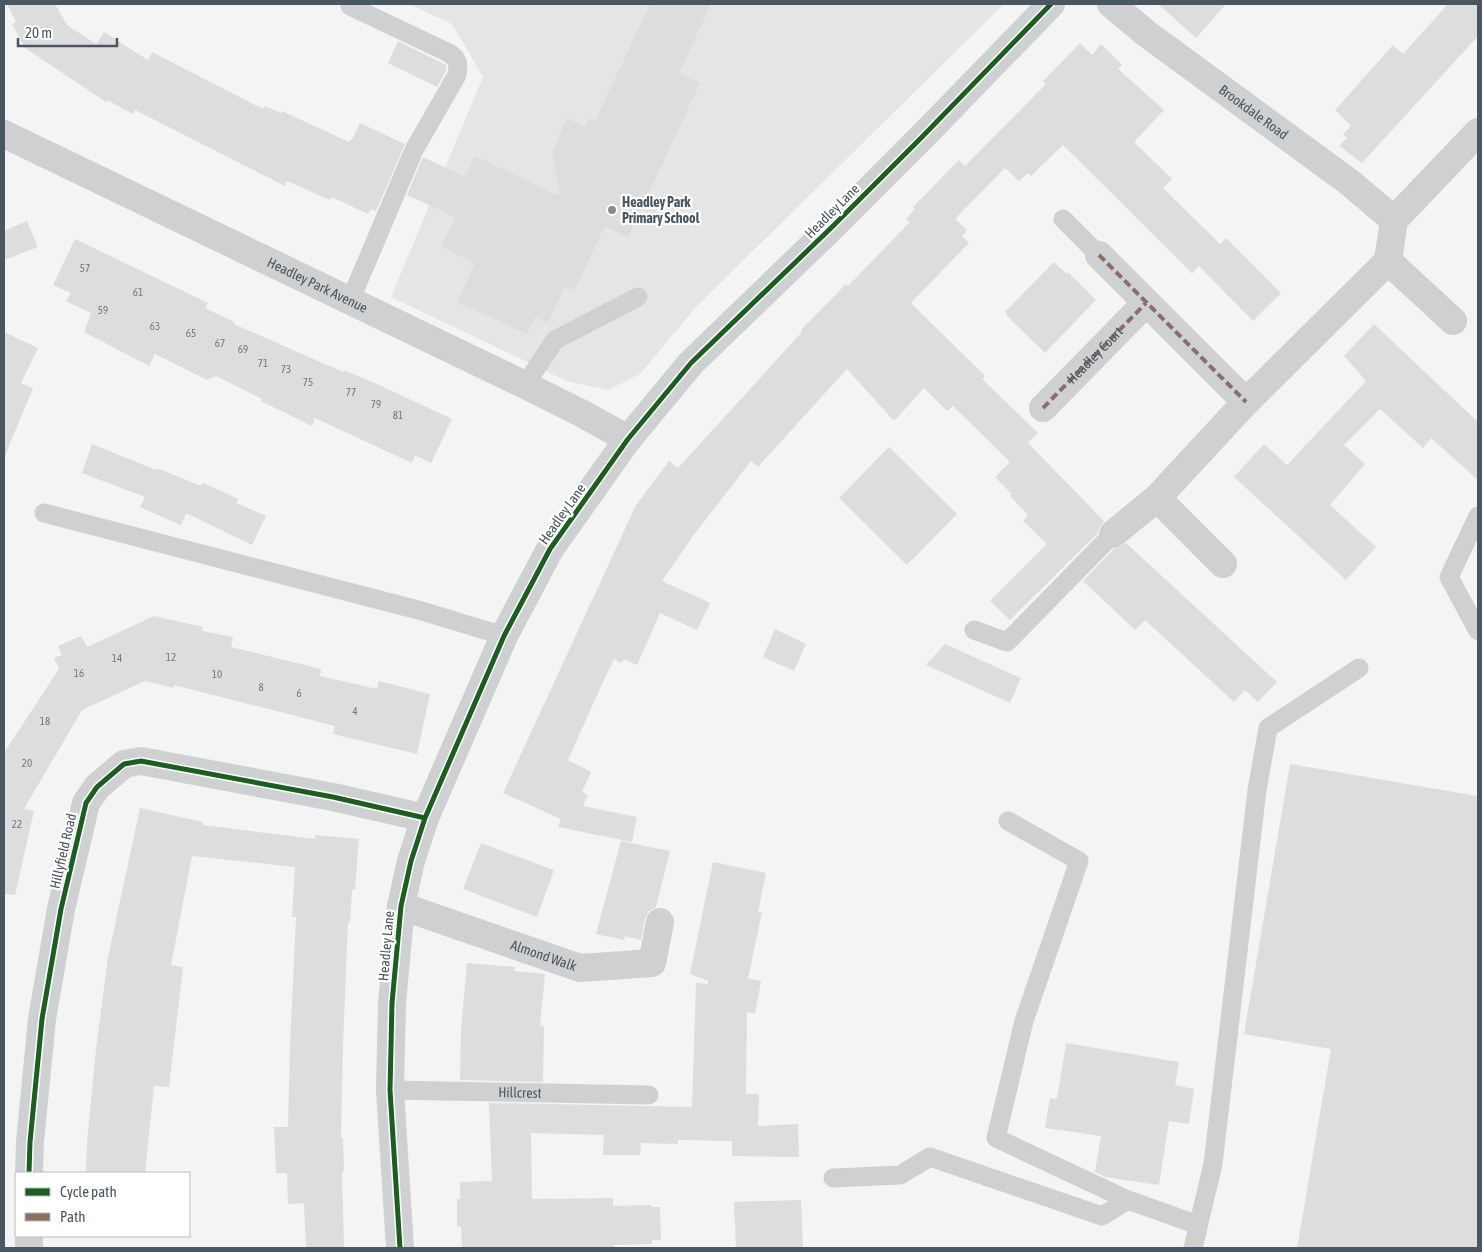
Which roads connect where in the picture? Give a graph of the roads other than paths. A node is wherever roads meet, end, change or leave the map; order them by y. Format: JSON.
{"nodes":[{"id":1,"x":1051,"y":4,"type":"edge"},
{"id":2,"x":1111,"y":4,"type":"edge"},
{"id":3,"x":350,"y":6,"type":"dead end"},
{"id":4,"x":1478,"y":132,"type":"edge"},
{"id":5,"x":4,"y":134,"type":"edge"},
{"id":6,"x":1063,"y":219,"type":"dead end"},
{"id":7,"x":1394,"y":220,"type":"junction"},
{"id":8,"x":1099,"y":255,"type":"joint"},
{"id":9,"x":1388,"y":260,"type":"junction"},
{"id":10,"x":638,"y":297,"type":"dead end"},
{"id":11,"x":350,"y":300,"type":"junction"},
{"id":12,"x":1146,"y":303,"type":"junction"},
{"id":13,"x":1453,"y":321,"type":"dead end"},
{"id":14,"x":525,"y":385,"type":"junction"},
{"id":15,"x":1246,"y":402,"type":"junction"},
{"id":16,"x":1043,"y":408,"type":"dead end"},
{"id":17,"x":628,"y":439,"type":"junction"},
{"id":18,"x":1157,"y":498,"type":"junction"},
{"id":19,"x":44,"y":513,"type":"dead end"},
{"id":20,"x":1478,"y":516,"type":"edge"},
{"id":21,"x":1113,"y":534,"type":"joint"},
{"id":22,"x":1223,"y":564,"type":"dead end"},
{"id":23,"x":974,"y":630,"type":"dead end"},
{"id":24,"x":1478,"y":631,"type":"edge"},
{"id":25,"x":504,"y":636,"type":"junction"},
{"id":26,"x":1359,"y":668,"type":"dead end"},
{"id":27,"x":425,"y":818,"type":"junction"},
{"id":28,"x":1008,"y":821,"type":"dead end"},
{"id":29,"x":401,"y":906,"type":"junction"},
{"id":30,"x":660,"y":922,"type":"dead end"},
{"id":31,"x":390,"y":1090,"type":"junction"},
{"id":32,"x":649,"y":1095,"type":"dead end"},
{"id":33,"x":29,"y":1172,"type":"edge"},
{"id":34,"x":833,"y":1178,"type":"dead end"},
{"id":35,"x":1128,"y":1200,"type":"junction"},
{"id":36,"x":1198,"y":1225,"type":"junction"},
{"id":37,"x":400,"y":1248,"type":"edge"},
{"id":38,"x":1193,"y":1248,"type":"edge"}],
"edges":[{"from":1,"to":17,"type":"street","name":"Headley Lane"},
{"from":2,"to":7,"type":"street","name":"Brookdale Road"},
{"from":3,"to":11,"type":"lane"},
{"from":4,"to":7,"type":"street"},
{"from":5,"to":11,"type":"street","name":"Headley Park Avenue"},
{"from":6,"to":8,"type":"lane"},
{"from":7,"to":9,"type":"street"},
{"from":8,"to":12,"type":"street"},
{"from":9,"to":13,"type":"street"},
{"from":9,"to":15,"type":"street"},
{"from":10,"to":14,"type":"lane"},
{"from":11,"to":14,"type":"street","name":"Headley Park Avenue"},
{"from":12,"to":15,"type":"street"},
{"from":12,"to":16,"type":"street","name":"Headley Court"},
{"from":14,"to":17,"type":"street","name":"Headley Park Avenue"},
{"from":15,"to":18,"type":"street"},
{"from":17,"to":25,"type":"street","name":"Headley Lane"},
{"from":18,"to":21,"type":"street"},
{"from":18,"to":22,"type":"street"},
{"from":19,"to":25,"type":"lane"},
{"from":20,"to":24,"type":"lane"},
{"from":21,"to":23,"type":"lane"},
{"from":25,"to":27,"type":"street","name":"Headley Lane"},
{"from":26,"to":36,"type":"lane"},
{"from":27,"to":29,"type":"street","name":"Headley Lane"},
{"from":27,"to":33,"type":"street","name":"Hillyfield Road"},
{"from":28,"to":35,"type":"lane"},
{"from":29,"to":30,"type":"street","name":"Almond Walk"},
{"from":29,"to":31,"type":"street","name":"Headley Lane"},
{"from":31,"to":32,"type":"lane","name":"Hillcrest"},
{"from":31,"to":37,"type":"street","name":"Headley Lane"},
{"from":34,"to":35,"type":"lane"},
{"from":35,"to":36,"type":"lane"},
{"from":36,"to":38,"type":"lane"}]}
